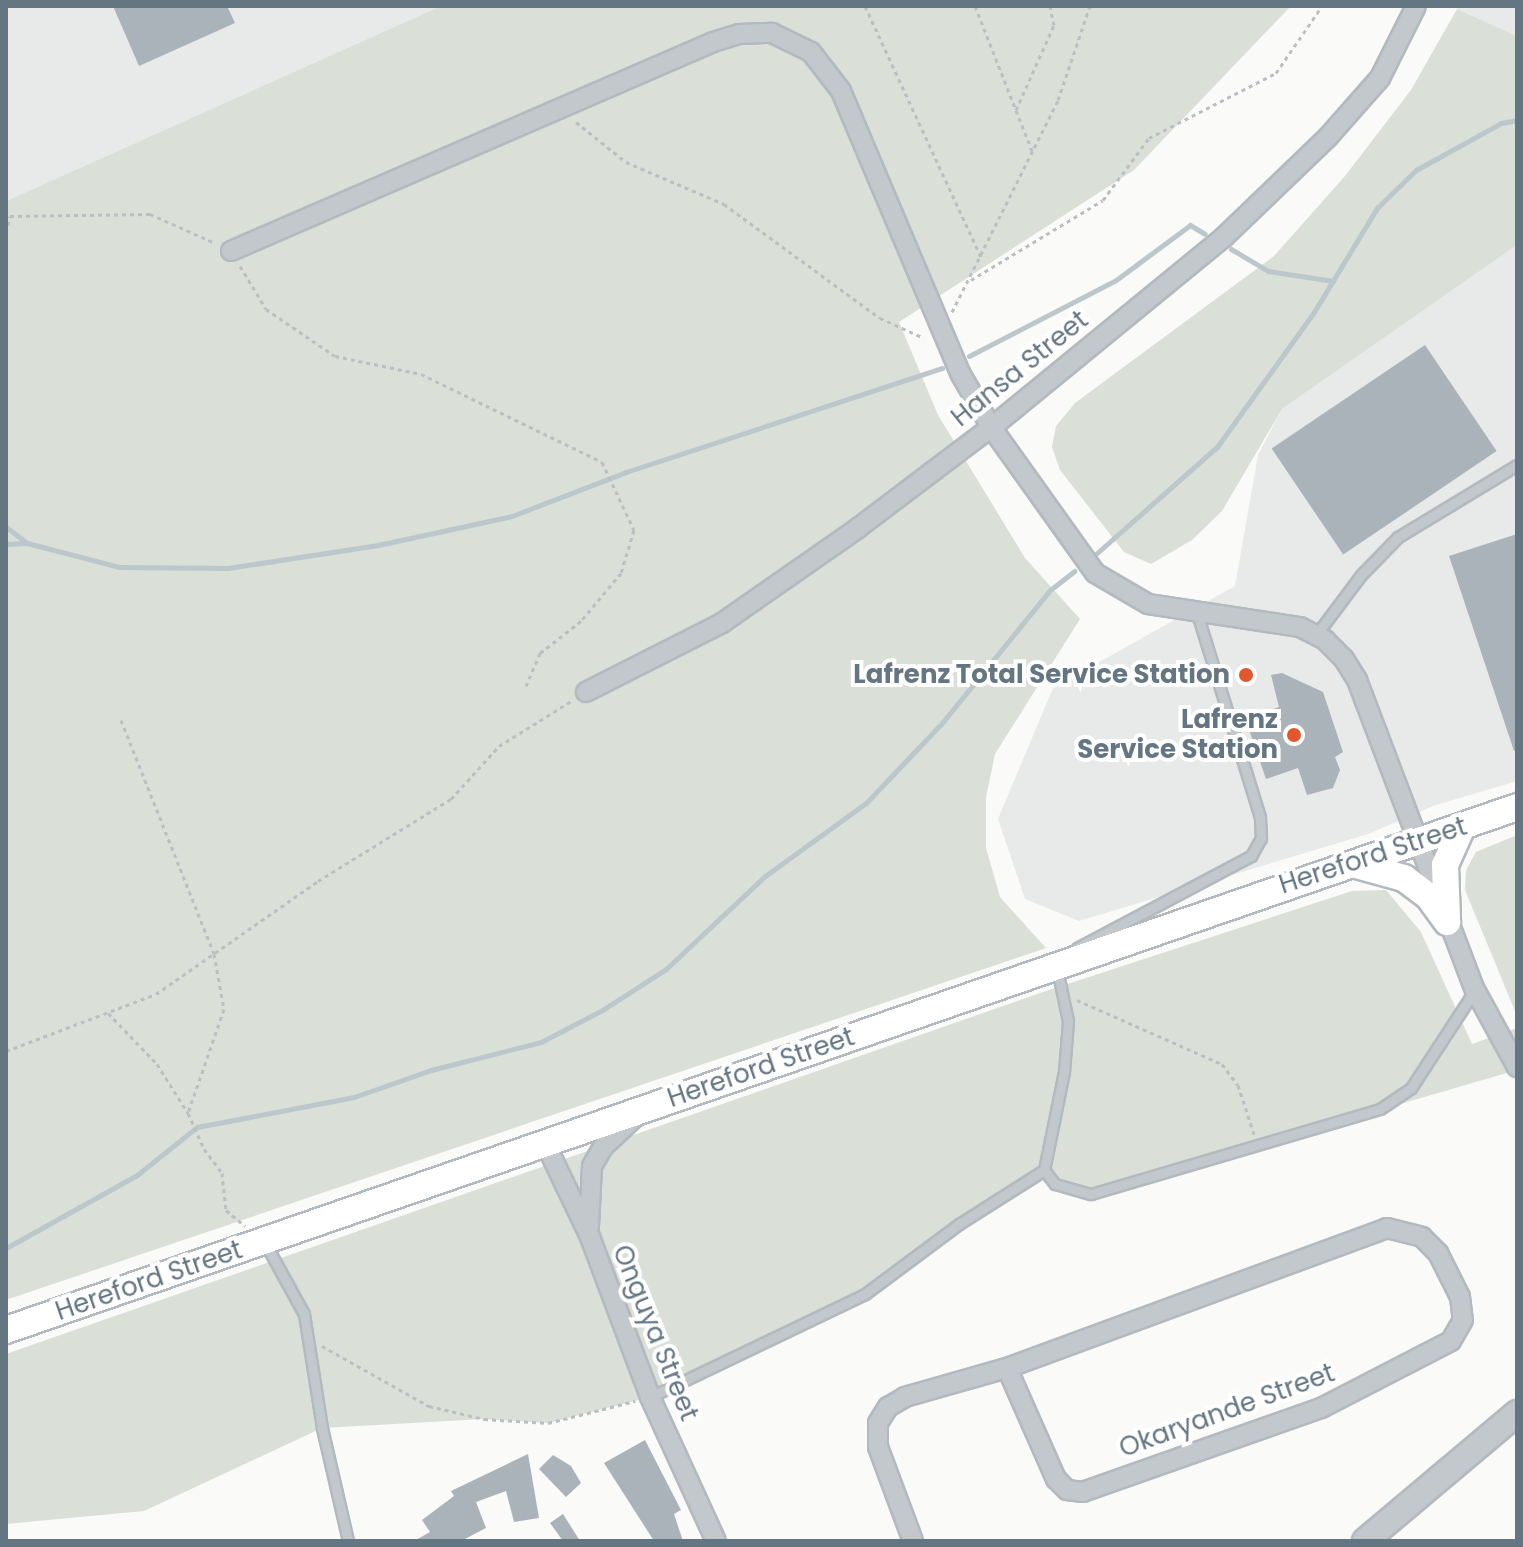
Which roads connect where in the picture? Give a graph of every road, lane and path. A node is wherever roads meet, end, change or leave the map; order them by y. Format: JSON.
{"nodes":[{"id":1,"x":865,"y":6,"type":"edge"},
{"id":2,"x":975,"y":6,"type":"edge"},
{"id":3,"x":1050,"y":6,"type":"edge"},
{"id":4,"x":1090,"y":6,"type":"edge"},
{"id":5,"x":1322,"y":6,"type":"edge"},
{"id":6,"x":1416,"y":6,"type":"edge"},
{"id":7,"x":1016,"y":110,"type":"junction"},
{"id":8,"x":555,"y":111,"type":"junction"},
{"id":9,"x":1032,"y":151,"type":"junction"},
{"id":10,"x":6,"y":233,"type":"edge"},
{"id":11,"x":231,"y":251,"type":"junction"},
{"id":12,"x":981,"y":257,"type":"junction"},
{"id":13,"x":971,"y":280,"type":"junction"},
{"id":14,"x":941,"y":329,"type":"junction"},
{"id":15,"x":950,"y":349,"type":"junction"},
{"id":16,"x":991,"y":427,"type":"junction"},
{"id":17,"x":1517,"y":465,"type":"edge"},
{"id":18,"x":1197,"y":614,"type":"junction"},
{"id":19,"x":1316,"y":635,"type":"junction"},
{"id":20,"x":525,"y":688,"type":"dead end"},
{"id":21,"x":586,"y":692,"type":"joint"},
{"id":22,"x":121,"y":720,"type":"dead end"},
{"id":23,"x":1517,"y":807,"type":"edge"},
{"id":24,"x":1462,"y":827,"type":"junction"},
{"id":25,"x":1420,"y":842,"type":"junction"},
{"id":26,"x":1320,"y":872,"type":"junction"},
{"id":27,"x":1447,"y":922,"type":"junction"},
{"id":28,"x":214,"y":954,"type":"junction"},
{"id":29,"x":1056,"y":966,"type":"junction"},
{"id":30,"x":1475,"y":990,"type":"junction"},
{"id":31,"x":1066,"y":995,"type":"junction"},
{"id":32,"x":108,"y":1013,"type":"junction"},
{"id":33,"x":6,"y":1051,"type":"edge"},
{"id":34,"x":1517,"y":1067,"type":"edge"},
{"id":35,"x":647,"y":1108,"type":"junction"},
{"id":36,"x":188,"y":1113,"type":"junction"},
{"id":37,"x":546,"y":1145,"type":"junction"},
{"id":38,"x":1258,"y":1145,"type":"junction"},
{"id":39,"x":1044,"y":1170,"type":"junction"},
{"id":40,"x":590,"y":1237,"type":"junction"},
{"id":41,"x":263,"y":1241,"type":"junction"},
{"id":42,"x":6,"y":1330,"type":"edge"},
{"id":43,"x":309,"y":1338,"type":"junction"},
{"id":44,"x":1007,"y":1368,"type":"junction"},
{"id":45,"x":650,"y":1397,"type":"junction"},
{"id":46,"x":1517,"y":1413,"type":"edge"},
{"id":47,"x":348,"y":1541,"type":"edge"},
{"id":48,"x":716,"y":1541,"type":"edge"},
{"id":49,"x":913,"y":1541,"type":"edge"},
{"id":50,"x":1365,"y":1541,"type":"edge"}],
"edges":[{"from":1,"to":12,"type":"path"},
{"from":2,"to":7,"type":"path"},
{"from":3,"to":7,"type":"path"},
{"from":4,"to":9,"type":"path"},
{"from":5,"to":13,"type":"path"},
{"from":6,"to":16,"type":"street","name":"Hansa Street"},
{"from":7,"to":9,"type":"path"},
{"from":8,"to":11,"type":"street"},
{"from":8,"to":14,"type":"street"},
{"from":8,"to":15,"type":"path"},
{"from":9,"to":12,"type":"path"},
{"from":10,"to":11,"type":"path"},
{"from":11,"to":20,"type":"path"},
{"from":12,"to":13,"type":"path"},
{"from":13,"to":14,"type":"path"},
{"from":14,"to":15,"type":"street"},
{"from":15,"to":16,"type":"street"},
{"from":16,"to":18,"type":"street"},
{"from":16,"to":21,"type":"street","name":"Hansa Street"},
{"from":17,"to":19,"type":"lane"},
{"from":18,"to":19,"type":"street"},
{"from":18,"to":29,"type":"lane"},
{"from":19,"to":25,"type":"street"},
{"from":21,"to":28,"type":"path"},
{"from":22,"to":28,"type":"path"},
{"from":23,"to":24,"type":"main road","name":"Hereford Street"},
{"from":24,"to":25,"type":"main road","name":"Hereford Street"},
{"from":24,"to":27,"type":"main road"},
{"from":25,"to":26,"type":"main road","name":"Hereford Street"},
{"from":25,"to":27,"type":"street"},
{"from":26,"to":27,"type":"main road"},
{"from":26,"to":29,"type":"main road","name":"Hereford Street"},
{"from":27,"to":30,"type":"street"},
{"from":28,"to":32,"type":"path"},
{"from":28,"to":36,"type":"path"},
{"from":29,"to":31,"type":"lane"},
{"from":29,"to":35,"type":"main road","name":"Hereford Street"},
{"from":30,"to":34,"type":"street"},
{"from":30,"to":38,"type":"lane"},
{"from":31,"to":38,"type":"path"},
{"from":31,"to":39,"type":"lane"},
{"from":32,"to":33,"type":"path"},
{"from":32,"to":36,"type":"path"},
{"from":35,"to":37,"type":"main road","name":"Hereford Street"},
{"from":35,"to":40,"type":"street"},
{"from":36,"to":41,"type":"path"},
{"from":37,"to":40,"type":"street","name":"Onguya Street"},
{"from":37,"to":41,"type":"main road","name":"Hereford Street"},
{"from":38,"to":39,"type":"lane"},
{"from":39,"to":45,"type":"lane"},
{"from":40,"to":45,"type":"street","name":"Onguya Street"},
{"from":41,"to":42,"type":"main road","name":"Hereford Street"},
{"from":41,"to":43,"type":"lane"},
{"from":43,"to":45,"type":"path"},
{"from":43,"to":47,"type":"lane"},
{"from":44,"to":44,"type":"street","name":"Okaryande Street"},
{"from":44,"to":49,"type":"street","name":"Okaryande Street"},
{"from":45,"to":48,"type":"street","name":"Onguya Street"},
{"from":46,"to":50,"type":"street"}]}
